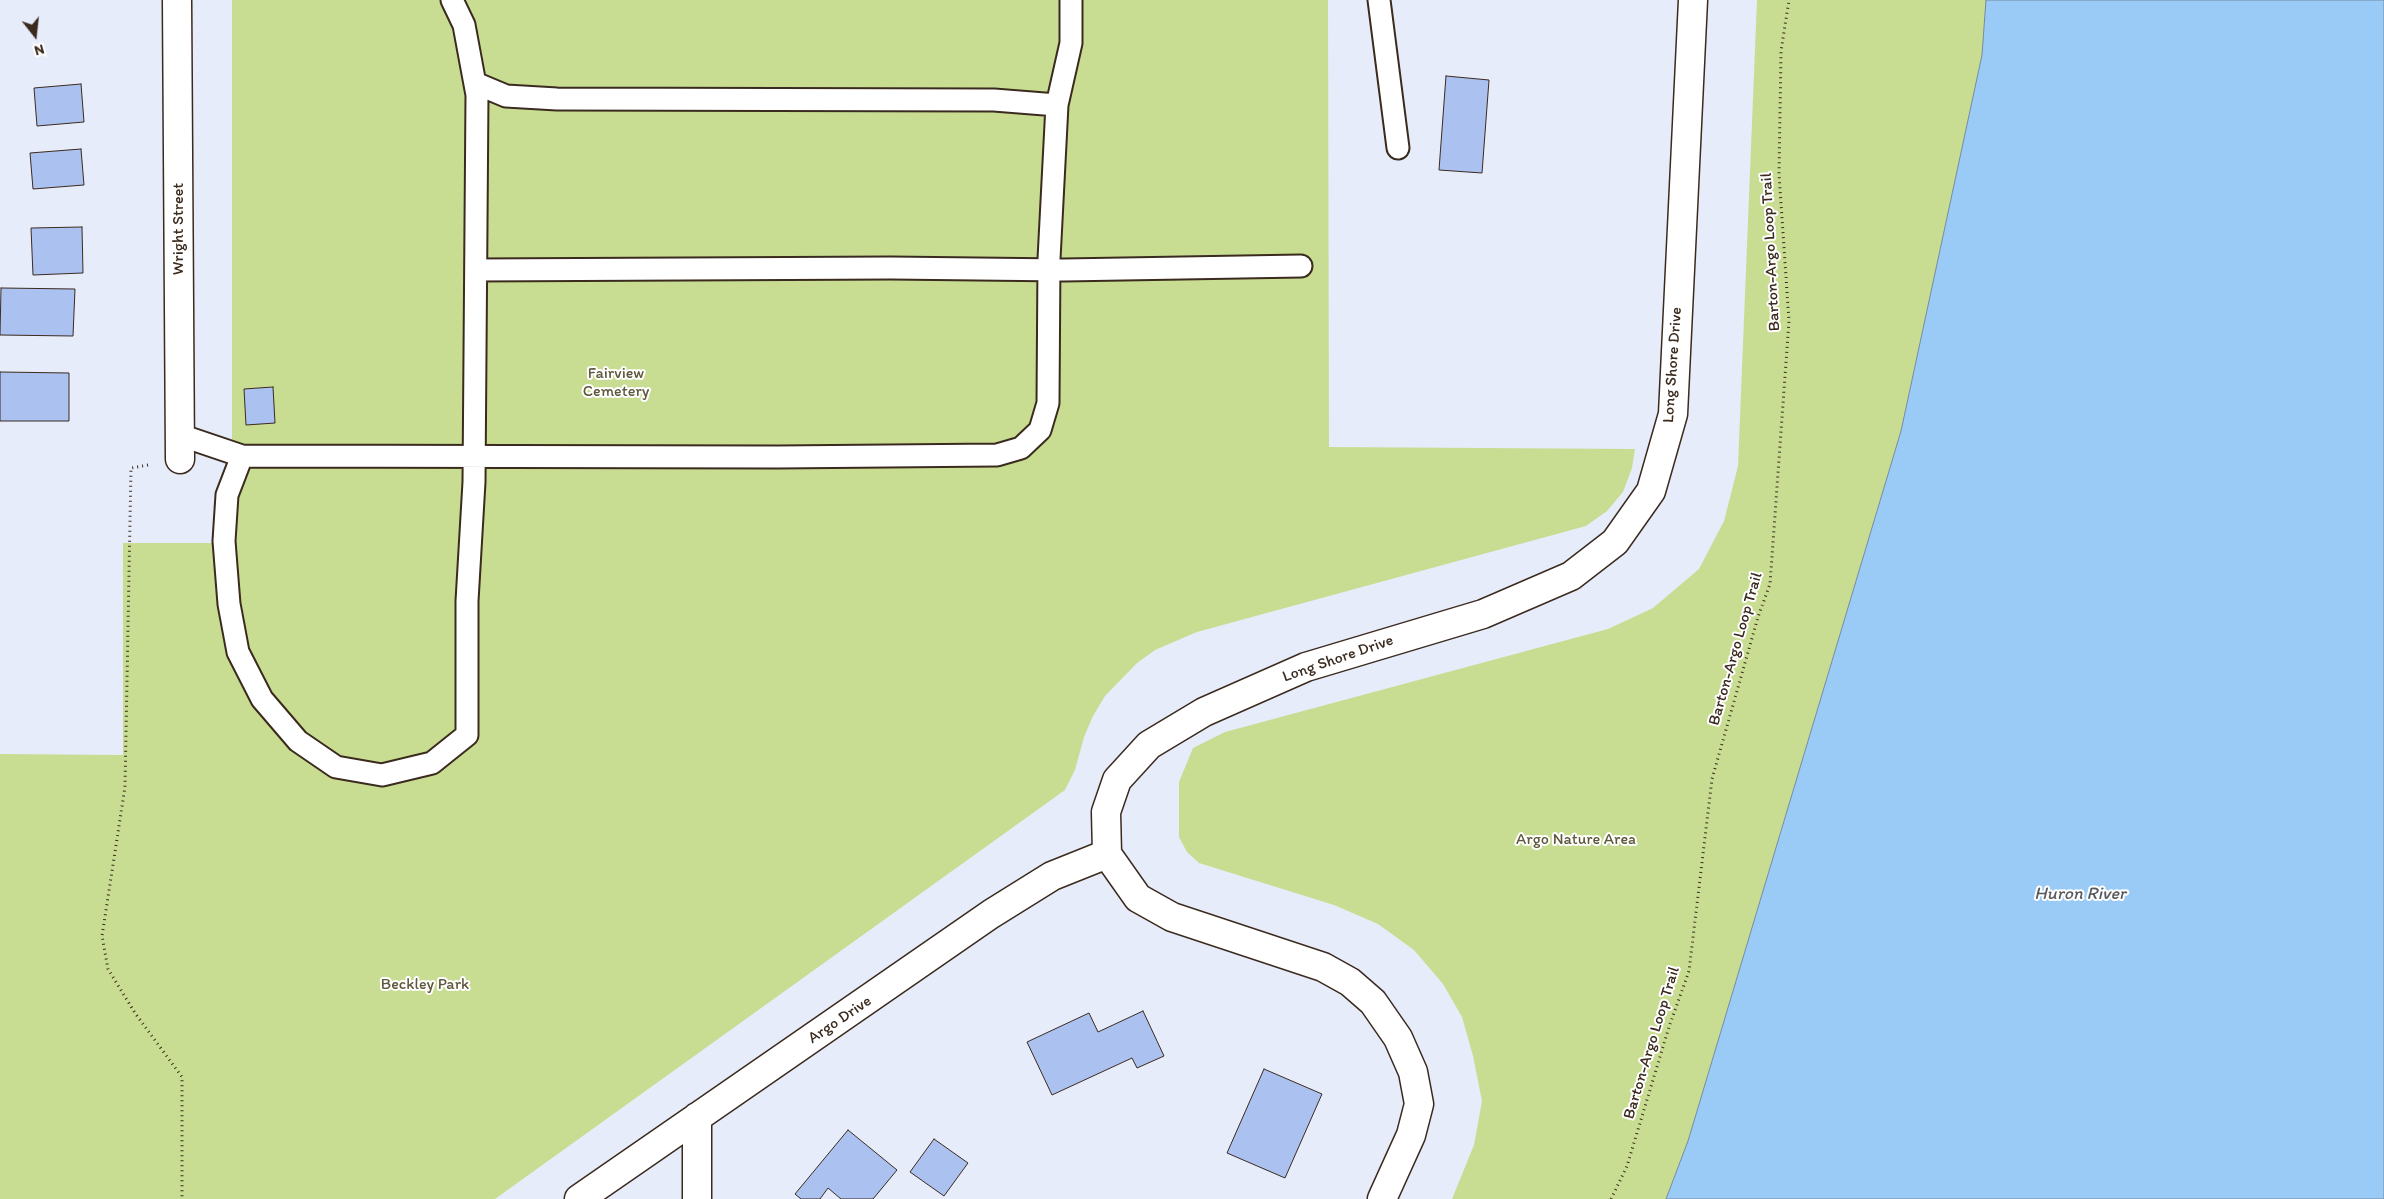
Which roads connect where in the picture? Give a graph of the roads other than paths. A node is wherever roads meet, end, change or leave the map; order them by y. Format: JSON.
{"nodes":[{"id":1,"x":177,"y":0,"type":"edge"},
{"id":2,"x":452,"y":0,"type":"edge"},
{"id":3,"x":1071,"y":0,"type":"edge"},
{"id":4,"x":1379,"y":0,"type":"edge"},
{"id":5,"x":1693,"y":0,"type":"edge"},
{"id":6,"x":475,"y":83,"type":"junction"},
{"id":7,"x":1057,"y":105,"type":"junction"},
{"id":8,"x":1398,"y":148,"type":"dead end"},
{"id":9,"x":1301,"y":266,"type":"dead end"},
{"id":10,"x":476,"y":270,"type":"junction"},
{"id":11,"x":1049,"y":270,"type":"junction"},
{"id":12,"x":180,"y":447,"type":"joint"},
{"id":13,"x":242,"y":456,"type":"junction"},
{"id":14,"x":474,"y":456,"type":"junction"},
{"id":15,"x":1107,"y":854,"type":"junction"},
{"id":16,"x":696,"y":1117,"type":"junction"},
{"id":17,"x":579,"y":1199,"type":"edge"},
{"id":18,"x":697,"y":1199,"type":"edge"},
{"id":19,"x":1382,"y":1199,"type":"edge"}],
"edges":[{"from":1,"to":12,"type":"street","name":"Wright Street"},
{"from":2,"to":6,"type":"lane"},
{"from":3,"to":7,"type":"lane"},
{"from":4,"to":8,"type":"lane"},
{"from":5,"to":15,"type":"street","name":"Long Shore Drive"},
{"from":6,"to":7,"type":"lane"},
{"from":6,"to":10,"type":"lane"},
{"from":7,"to":11,"type":"lane"},
{"from":9,"to":11,"type":"lane"},
{"from":10,"to":11,"type":"lane"},
{"from":10,"to":14,"type":"lane"},
{"from":11,"to":14,"type":"lane"},
{"from":12,"to":13,"type":"lane"},
{"from":13,"to":14,"type":"lane"},
{"from":13,"to":14,"type":"lane"},
{"from":15,"to":16,"type":"street","name":"Argo Drive"},
{"from":15,"to":19,"type":"street"},
{"from":16,"to":17,"type":"street","name":"Argo Drive"},
{"from":16,"to":18,"type":"street"}]}
